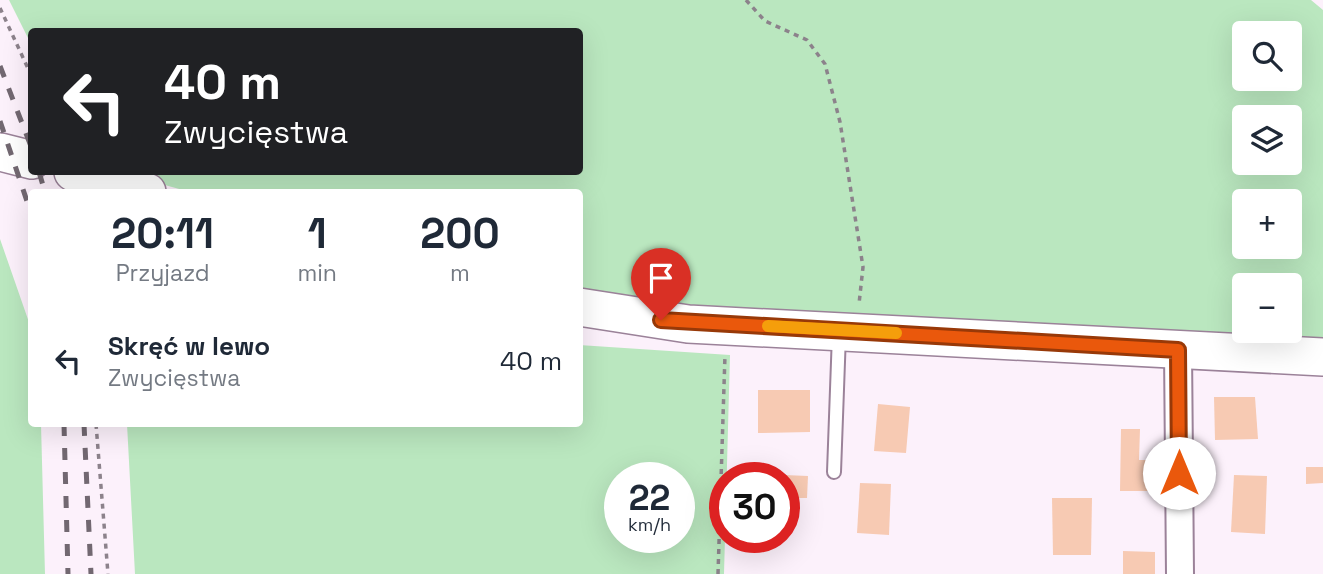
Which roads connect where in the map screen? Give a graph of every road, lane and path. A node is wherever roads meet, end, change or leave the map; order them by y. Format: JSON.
{"nodes":[{"id":1,"x":747,"y":0,"type":"edge"},
{"id":2,"x":0,"y":8,"type":"edge"},
{"id":3,"x":28,"y":68,"type":"edge"},
{"id":4,"x":0,"y":152,"type":"edge"},
{"id":5,"x":28,"y":159,"type":"edge"},
{"id":6,"x":83,"y":175,"type":"edge"},
{"id":7,"x":136,"y":189,"type":"edge"},
{"id":8,"x":583,"y":308,"type":"edge"},
{"id":9,"x":725,"y":325,"type":"junction"},
{"id":10,"x":848,"y":330,"type":"junction"},
{"id":11,"x":1178,"y":350,"type":"junction"},
{"id":12,"x":1323,"y":357,"type":"edge"},
{"id":13,"x":96,"y":427,"type":"edge"},
{"id":14,"x":834,"y":472,"type":"dead end"},
{"id":15,"x":108,"y":574,"type":"edge"},
{"id":16,"x":718,"y":574,"type":"edge"},
{"id":17,"x":1180,"y":574,"type":"edge"}],
"edges":[{"from":1,"to":10,"type":"path"},
{"from":2,"to":3,"type":"path"},
{"from":4,"to":5,"type":"main road"},
{"from":6,"to":7,"type":"main road"},
{"from":8,"to":9,"type":"main road"},
{"from":9,"to":10,"type":"main road"},
{"from":9,"to":16,"type":"path"},
{"from":10,"to":11,"type":"main road"},
{"from":10,"to":14,"type":"lane"},
{"from":11,"to":12,"type":"main road"},
{"from":11,"to":17,"type":"street"},
{"from":13,"to":15,"type":"path"}]}
